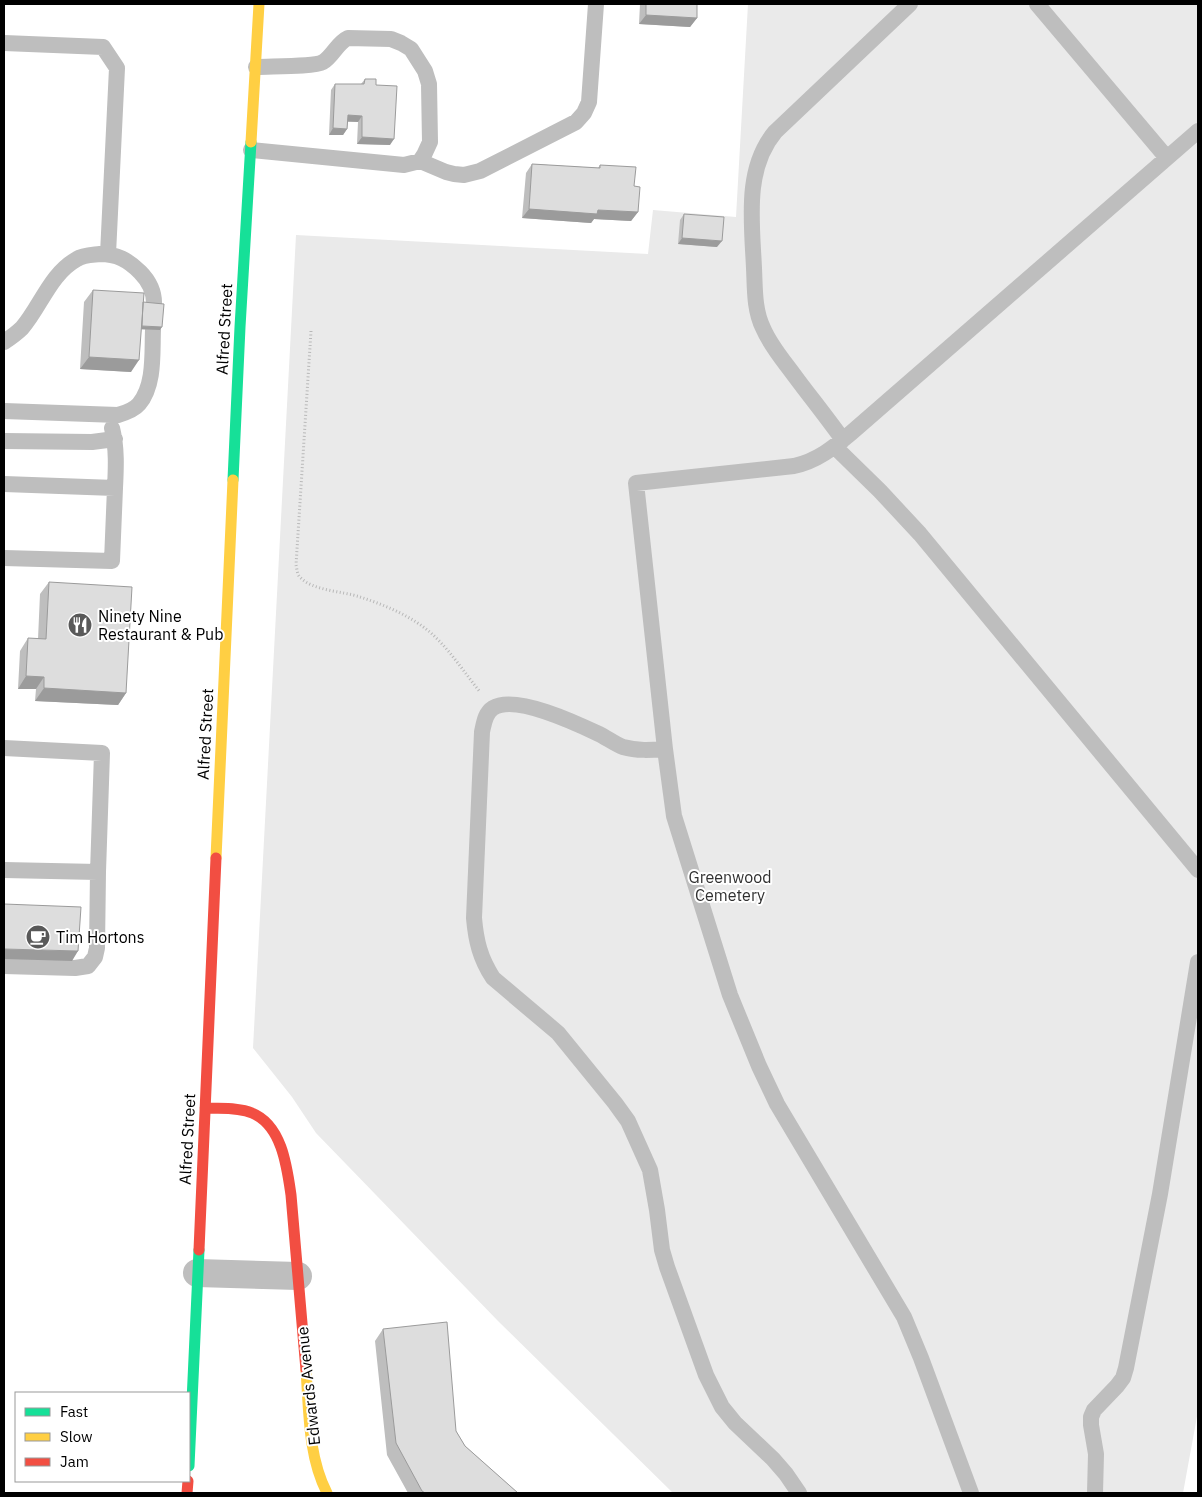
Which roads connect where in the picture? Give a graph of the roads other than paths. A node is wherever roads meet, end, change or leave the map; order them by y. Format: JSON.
{"nodes":[{"id":1,"x":259,"y":4,"type":"edge"},
{"id":2,"x":596,"y":4,"type":"edge"},
{"id":3,"x":910,"y":4,"type":"edge"},
{"id":4,"x":1036,"y":4,"type":"edge"},
{"id":5,"x":4,"y":42,"type":"edge"},
{"id":6,"x":256,"y":66,"type":"junction"},
{"id":7,"x":1198,"y":131,"type":"edge"},
{"id":8,"x":251,"y":150,"type":"junction"},
{"id":9,"x":1168,"y":158,"type":"junction"},
{"id":10,"x":420,"y":160,"type":"junction"},
{"id":11,"x":108,"y":254,"type":"junction"},
{"id":12,"x":150,"y":306,"type":"edge"},
{"id":13,"x":148,"y":330,"type":"edge"},
{"id":14,"x":4,"y":342,"type":"edge"},
{"id":15,"x":4,"y":411,"type":"edge"},
{"id":16,"x":113,"y":415,"type":"junction"},
{"id":17,"x":115,"y":439,"type":"junction"},
{"id":18,"x":4,"y":441,"type":"edge"},
{"id":19,"x":839,"y":443,"type":"junction"},
{"id":20,"x":4,"y":484,"type":"edge"},
{"id":21,"x":115,"y":488,"type":"junction"},
{"id":22,"x":4,"y":558,"type":"edge"},
{"id":23,"x":4,"y":748,"type":"edge"},
{"id":24,"x":665,"y":749,"type":"junction"},
{"id":25,"x":4,"y":870,"type":"edge"},
{"id":26,"x":1198,"y":870,"type":"edge"},
{"id":27,"x":98,"y":872,"type":"junction"},
{"id":28,"x":1198,"y":962,"type":"edge"},
{"id":29,"x":4,"y":966,"type":"edge"},
{"id":30,"x":205,"y":1108,"type":"junction"},
{"id":31,"x":197,"y":1273,"type":"junction"},
{"id":32,"x":298,"y":1276,"type":"junction"},
{"id":33,"x":190,"y":1442,"type":"edge"},
{"id":34,"x":326,"y":1493,"type":"edge"},
{"id":35,"x":799,"y":1493,"type":"edge"},
{"id":36,"x":971,"y":1493,"type":"edge"},
{"id":37,"x":1095,"y":1493,"type":"edge"}],
"edges":[{"from":1,"to":6,"type":"main road","name":"Alfred Street"},
{"from":2,"to":10,"type":"lane"},
{"from":3,"to":19,"type":"lane"},
{"from":4,"to":9,"type":"lane"},
{"from":5,"to":11,"type":"lane"},
{"from":6,"to":8,"type":"main road","name":"Alfred Street"},
{"from":6,"to":10,"type":"lane"},
{"from":7,"to":9,"type":"lane"},
{"from":8,"to":10,"type":"lane"},
{"from":8,"to":30,"type":"main road","name":"Alfred Street"},
{"from":9,"to":19,"type":"lane"},
{"from":11,"to":12,"type":"lane"},
{"from":11,"to":14,"type":"lane"},
{"from":13,"to":16,"type":"lane"},
{"from":15,"to":16,"type":"lane"},
{"from":16,"to":17,"type":"lane"},
{"from":17,"to":18,"type":"lane"},
{"from":17,"to":21,"type":"lane"},
{"from":19,"to":24,"type":"lane"},
{"from":19,"to":26,"type":"lane"},
{"from":20,"to":21,"type":"lane"},
{"from":21,"to":22,"type":"lane"},
{"from":23,"to":27,"type":"lane"},
{"from":24,"to":35,"type":"lane"},
{"from":24,"to":36,"type":"lane"},
{"from":25,"to":27,"type":"lane"},
{"from":27,"to":29,"type":"lane"},
{"from":28,"to":37,"type":"lane"},
{"from":30,"to":31,"type":"main road","name":"Alfred Street"},
{"from":30,"to":32,"type":"main road","name":"Edwards Avenue"},
{"from":31,"to":32,"type":"street"},
{"from":31,"to":33,"type":"main road","name":"Alfred Street"},
{"from":32,"to":34,"type":"main road","name":"Edwards Avenue"}]}
